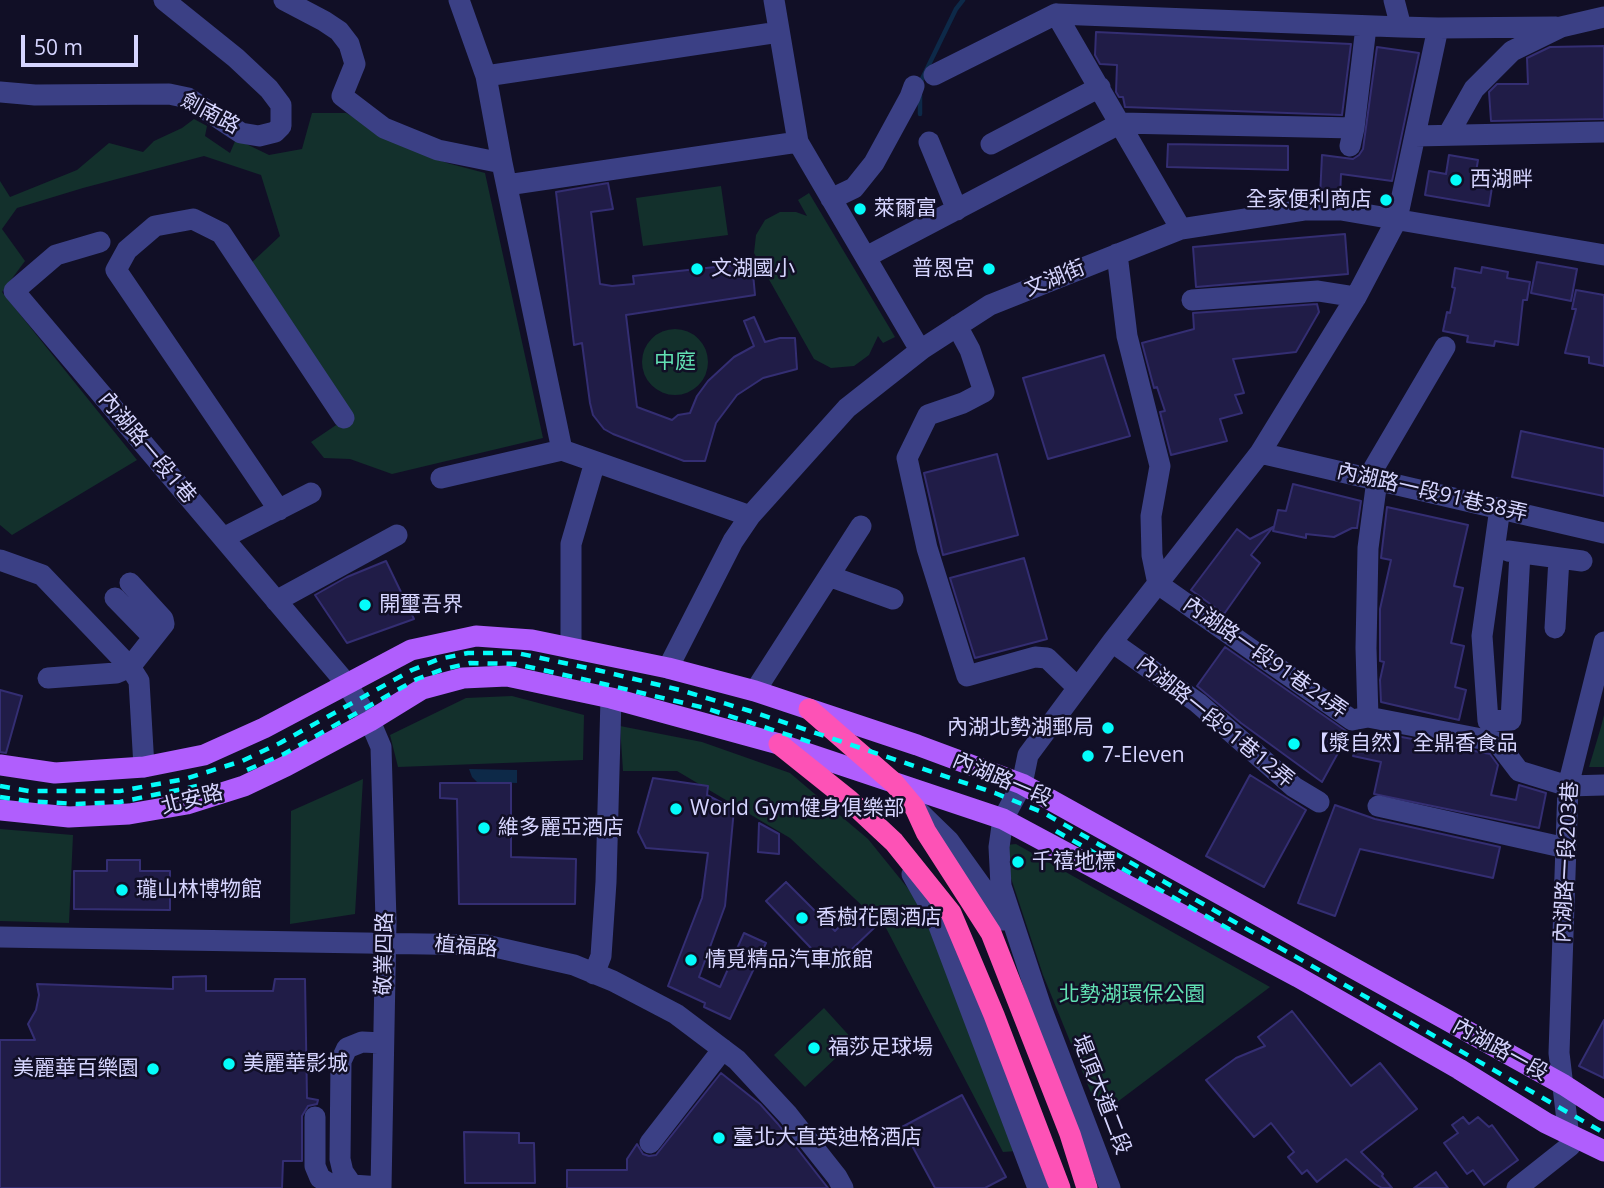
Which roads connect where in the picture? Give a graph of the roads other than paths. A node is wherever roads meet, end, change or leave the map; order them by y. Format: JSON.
{"nodes":[{"id":1,"x":164,"y":0,"type":"edge"},
{"id":2,"x":284,"y":0,"type":"edge"},
{"id":3,"x":459,"y":0,"type":"edge"},
{"id":4,"x":774,"y":0,"type":"edge"},
{"id":5,"x":1394,"y":0,"type":"edge"},
{"id":6,"x":1139,"y":8,"type":"edge"},
{"id":7,"x":1056,"y":14,"type":"junction"},
{"id":8,"x":1604,"y":17,"type":"edge"},
{"id":9,"x":1604,"y":26,"type":"edge"},
{"id":10,"x":1366,"y":27,"type":"junction"},
{"id":11,"x":1401,"y":27,"type":"junction"},
{"id":12,"x":1561,"y":27,"type":"junction"},
{"id":13,"x":1438,"y":28,"type":"junction"},
{"id":14,"x":779,"y":32,"type":"junction"},
{"id":15,"x":934,"y":75,"type":"dead end"},
{"id":16,"x":486,"y":76,"type":"junction"},
{"id":17,"x":914,"y":86,"type":"dead end"},
{"id":18,"x":1100,"y":87,"type":"junction"},
{"id":19,"x":0,"y":92,"type":"edge"},
{"id":20,"x":1121,"y":123,"type":"junction"},
{"id":21,"x":1604,"y":132,"type":"edge"},
{"id":22,"x":1448,"y":135,"type":"junction"},
{"id":23,"x":1415,"y":136,"type":"junction"},
{"id":24,"x":798,"y":142,"type":"junction"},
{"id":25,"x":929,"y":142,"type":"dead end"},
{"id":26,"x":991,"y":144,"type":"dead end"},
{"id":27,"x":502,"y":163,"type":"junction"},
{"id":28,"x":506,"y":185,"type":"junction"},
{"id":29,"x":831,"y":198,"type":"junction"},
{"id":30,"x":957,"y":210,"type":"junction"},
{"id":31,"x":1398,"y":219,"type":"junction"},
{"id":32,"x":1181,"y":229,"type":"junction"},
{"id":33,"x":1117,"y":254,"type":"junction"},
{"id":34,"x":1604,"y":255,"type":"edge"},
{"id":35,"x":866,"y":257,"type":"junction"},
{"id":36,"x":116,"y":270,"type":"junction"},
{"id":37,"x":1356,"y":297,"type":"junction"},
{"id":38,"x":1192,"y":300,"type":"dead end"},
{"id":39,"x":957,"y":326,"type":"junction"},
{"id":40,"x":1445,"y":347,"type":"dead end"},
{"id":41,"x":920,"y":350,"type":"junction"},
{"id":42,"x":344,"y":418,"type":"dead end"},
{"id":43,"x":562,"y":450,"type":"junction"},
{"id":44,"x":1260,"y":453,"type":"junction"},
{"id":45,"x":595,"y":462,"type":"junction"},
{"id":46,"x":442,"y":478,"type":"dead end"},
{"id":47,"x":1373,"y":479,"type":"junction"},
{"id":48,"x":311,"y":493,"type":"dead end"},
{"id":49,"x":1500,"y":509,"type":"junction"},
{"id":50,"x":279,"y":510,"type":"junction"},
{"id":51,"x":750,"y":516,"type":"junction"},
{"id":52,"x":860,"y":526,"type":"dead end"},
{"id":53,"x":1604,"y":533,"type":"edge"},
{"id":54,"x":397,"y":535,"type":"dead end"},
{"id":55,"x":223,"y":538,"type":"junction"},
{"id":56,"x":1494,"y":550,"type":"junction"},
{"id":57,"x":1520,"y":553,"type":"junction"},
{"id":58,"x":1,"y":554,"type":"edge"},
{"id":59,"x":1559,"y":558,"type":"junction"},
{"id":60,"x":1582,"y":561,"type":"dead end"},
{"id":61,"x":829,"y":576,"type":"junction"},
{"id":62,"x":130,"y":583,"type":"dead end"},
{"id":63,"x":1158,"y":584,"type":"junction"},
{"id":64,"x":115,"y":598,"type":"dead end"},
{"id":65,"x":893,"y":599,"type":"dead end"},
{"id":66,"x":276,"y":601,"type":"junction"},
{"id":67,"x":1555,"y":628,"type":"dead end"},
{"id":68,"x":153,"y":638,"type":"junction"},
{"id":69,"x":1112,"y":642,"type":"junction"},
{"id":70,"x":1604,"y":642,"type":"edge"},
{"id":71,"x":571,"y":648,"type":"junction"},
{"id":72,"x":130,"y":667,"type":"junction"},
{"id":73,"x":668,"y":667,"type":"junction"},
{"id":74,"x":48,"y":678,"type":"dead end"},
{"id":75,"x":346,"y":683,"type":"junction"},
{"id":76,"x":1078,"y":688,"type":"junction"},
{"id":77,"x":755,"y":691,"type":"junction"},
{"id":78,"x":611,"y":698,"type":"junction"},
{"id":79,"x":809,"y":709,"type":"junction"},
{"id":80,"x":1368,"y":717,"type":"junction"},
{"id":81,"x":370,"y":721,"type":"junction"},
{"id":82,"x":779,"y":744,"type":"junction"},
{"id":83,"x":0,"y":765,"type":"edge"},
{"id":84,"x":144,"y":767,"type":"junction"},
{"id":85,"x":894,"y":783,"type":"junction"},
{"id":86,"x":1021,"y":784,"type":"junction"},
{"id":87,"x":1604,"y":785,"type":"edge"},
{"id":88,"x":1568,"y":786,"type":"junction"},
{"id":89,"x":1319,"y":802,"type":"dead end"},
{"id":90,"x":1378,"y":806,"type":"dead end"},
{"id":91,"x":915,"y":808,"type":"junction"},
{"id":92,"x":0,"y":810,"type":"edge"},
{"id":93,"x":1003,"y":819,"type":"junction"},
{"id":94,"x":894,"y":842,"type":"junction"},
{"id":95,"x":1566,"y":848,"type":"junction"},
{"id":96,"x":0,"y":937,"type":"edge"},
{"id":97,"x":386,"y":942,"type":"junction"},
{"id":98,"x":594,"y":974,"type":"junction"},
{"id":99,"x":1042,"y":1010,"type":"junction"},
{"id":100,"x":383,"y":1043,"type":"junction"},
{"id":101,"x":723,"y":1049,"type":"junction"},
{"id":102,"x":1564,"y":1085,"type":"junction"},
{"id":103,"x":1604,"y":1111,"type":"edge"},
{"id":104,"x":315,"y":1117,"type":"dead end"},
{"id":105,"x":1569,"y":1135,"type":"junction"},
{"id":106,"x":650,"y":1143,"type":"dead end"},
{"id":107,"x":1604,"y":1151,"type":"edge"},
{"id":108,"x":352,"y":1185,"type":"junction"},
{"id":109,"x":381,"y":1187,"type":"edge"},
{"id":110,"x":843,"y":1188,"type":"edge"},
{"id":111,"x":1038,"y":1188,"type":"edge"},
{"id":112,"x":1060,"y":1188,"type":"edge"},
{"id":113,"x":1087,"y":1188,"type":"edge"},
{"id":114,"x":1110,"y":1188,"type":"edge"},
{"id":115,"x":1517,"y":1188,"type":"edge"}],
"edges":[{"from":1,"to":19,"type":"street","name":"劍南路"},
{"from":2,"to":27,"type":"street"},
{"from":3,"to":16,"type":"street"},
{"from":4,"to":14,"type":"street"},
{"from":5,"to":11,"type":"street"},
{"from":6,"to":7,"type":"street"},
{"from":6,"to":10,"type":"street"},
{"from":7,"to":15,"type":"street"},
{"from":7,"to":18,"type":"street"},
{"from":8,"to":12,"type":"street"},
{"from":9,"to":12,"type":"street"},
{"from":10,"to":11,"type":"street"},
{"from":10,"to":20,"type":"street"},
{"from":11,"to":13,"type":"street"},
{"from":12,"to":13,"type":"street"},
{"from":12,"to":22,"type":"street"},
{"from":13,"to":23,"type":"street"},
{"from":14,"to":16,"type":"street"},
{"from":14,"to":24,"type":"street"},
{"from":16,"to":27,"type":"street"},
{"from":17,"to":29,"type":"street"},
{"from":18,"to":20,"type":"street"},
{"from":18,"to":26,"type":"street"},
{"from":20,"to":30,"type":"street"},
{"from":20,"to":32,"type":"street"},
{"from":21,"to":22,"type":"street"},
{"from":22,"to":23,"type":"street"},
{"from":23,"to":31,"type":"street"},
{"from":24,"to":28,"type":"street"},
{"from":24,"to":29,"type":"street"},
{"from":25,"to":30,"type":"street"},
{"from":27,"to":28,"type":"street"},
{"from":28,"to":43,"type":"street"},
{"from":29,"to":35,"type":"street"},
{"from":30,"to":35,"type":"street"},
{"from":31,"to":32,"type":"street","name":"文湖街"},
{"from":31,"to":34,"type":"street","name":"文湖街"},
{"from":31,"to":37,"type":"street"},
{"from":32,"to":33,"type":"street","name":"文湖街"},
{"from":33,"to":39,"type":"street","name":"文湖街"},
{"from":33,"to":63,"type":"street"},
{"from":35,"to":41,"type":"street"},
{"from":36,"to":42,"type":"street"},
{"from":36,"to":50,"type":"street"},
{"from":36,"to":55,"type":"street","name":"內湖路一段1巷"},
{"from":37,"to":38,"type":"street"},
{"from":37,"to":44,"type":"street"},
{"from":39,"to":41,"type":"street","name":"文湖街"},
{"from":39,"to":76,"type":"street"},
{"from":40,"to":47,"type":"street"},
{"from":41,"to":51,"type":"street","name":"文湖街"},
{"from":43,"to":45,"type":"street"},
{"from":43,"to":46,"type":"street"},
{"from":44,"to":47,"type":"street","name":"內湖路一段91巷38弄"},
{"from":44,"to":63,"type":"street"},
{"from":45,"to":51,"type":"street"},
{"from":45,"to":71,"type":"street"},
{"from":47,"to":49,"type":"street","name":"內湖路一段91巷38弄"},
{"from":47,"to":80,"type":"street"},
{"from":48,"to":50,"type":"street"},
{"from":49,"to":53,"type":"street","name":"內湖路一段91巷38弄"},
{"from":49,"to":56,"type":"street"},
{"from":50,"to":55,"type":"street"},
{"from":51,"to":73,"type":"street","name":"文湖街"},
{"from":52,"to":61,"type":"street"},
{"from":54,"to":66,"type":"street"},
{"from":55,"to":66,"type":"street","name":"內湖路一段1巷"},
{"from":56,"to":57,"type":"street"},
{"from":56,"to":57,"type":"street"},
{"from":57,"to":59,"type":"street"},
{"from":58,"to":72,"type":"street"},
{"from":59,"to":60,"type":"street"},
{"from":59,"to":67,"type":"street"},
{"from":61,"to":65,"type":"street"},
{"from":61,"to":77,"type":"street"},
{"from":62,"to":68,"type":"street"},
{"from":63,"to":69,"type":"street"},
{"from":63,"to":80,"type":"street","name":"內湖路一段91巷24弄"},
{"from":64,"to":68,"type":"street"},
{"from":66,"to":75,"type":"street","name":"內湖路一段1巷"},
{"from":68,"to":72,"type":"street"},
{"from":69,"to":76,"type":"street"},
{"from":69,"to":89,"type":"street","name":"內湖路一段91巷12弄"},
{"from":70,"to":88,"type":"street","name":"內湖路一段203巷"},
{"from":71,"to":73,"type":"main road","name":"內湖路一段"},
{"from":71,"to":75,"type":"main road","name":"內湖路一段"},
{"from":72,"to":74,"type":"street"},
{"from":72,"to":84,"type":"street"},
{"from":73,"to":77,"type":"main road","name":"內湖路一段"},
{"from":75,"to":81,"type":"street","name":"敬業四路"},
{"from":75,"to":84,"type":"main road","name":"北安路"},
{"from":76,"to":86,"type":"street"},
{"from":77,"to":79,"type":"main road","name":"內湖路一段"},
{"from":78,"to":81,"type":"main road","name":"內湖路一段"},
{"from":78,"to":82,"type":"main road","name":"內湖路一段"},
{"from":78,"to":98,"type":"street"},
{"from":79,"to":85,"type":"highway","name":"堤頂大道二段"},
{"from":79,"to":86,"type":"main road","name":"內湖路一段"},
{"from":80,"to":88,"type":"street","name":"內湖路一段91巷24弄"},
{"from":81,"to":92,"type":"main road","name":"北安路"},
{"from":81,"to":97,"type":"street","name":"敬業四路"},
{"from":82,"to":85,"type":"main road","name":"內湖路一段"},
{"from":82,"to":94,"type":"highway"},
{"from":83,"to":84,"type":"main road","name":"北安路"},
{"from":85,"to":91,"type":"highway","name":"堤頂大道二段"},
{"from":85,"to":93,"type":"main road","name":"內湖路一段"},
{"from":86,"to":93,"type":"street"},
{"from":86,"to":102,"type":"main road","name":"內湖路一段"},
{"from":87,"to":88,"type":"street","name":"內湖路一段91巷24弄"},
{"from":88,"to":95,"type":"street","name":"內湖路一段203巷"},
{"from":90,"to":95,"type":"street"},
{"from":91,"to":99,"type":"street","name":"堤頂大道二段"},
{"from":91,"to":113,"type":"highway","name":"堤頂大道二段"},
{"from":93,"to":99,"type":"street"},
{"from":93,"to":105,"type":"main road","name":"內湖路一段"},
{"from":94,"to":111,"type":"street"},
{"from":94,"to":112,"type":"highway"},
{"from":95,"to":102,"type":"street","name":"內湖路一段203巷"},
{"from":96,"to":97,"type":"street","name":"植福路"},
{"from":97,"to":98,"type":"street","name":"植福路"},
{"from":97,"to":100,"type":"street","name":"敬業四路"},
{"from":98,"to":101,"type":"street","name":"植福路"},
{"from":99,"to":114,"type":"street","name":"堤頂大道二段"},
{"from":100,"to":108,"type":"street"},
{"from":100,"to":109,"type":"street","name":"敬業四路"},
{"from":101,"to":106,"type":"street"},
{"from":101,"to":110,"type":"street","name":"植福路"},
{"from":102,"to":103,"type":"main road","name":"內湖路一段"},
{"from":102,"to":105,"type":"street","name":"內湖路一段203巷"},
{"from":104,"to":108,"type":"street"},
{"from":105,"to":107,"type":"main road","name":"內湖路一段"},
{"from":105,"to":115,"type":"street"},
{"from":108,"to":109,"type":"street"}]}
